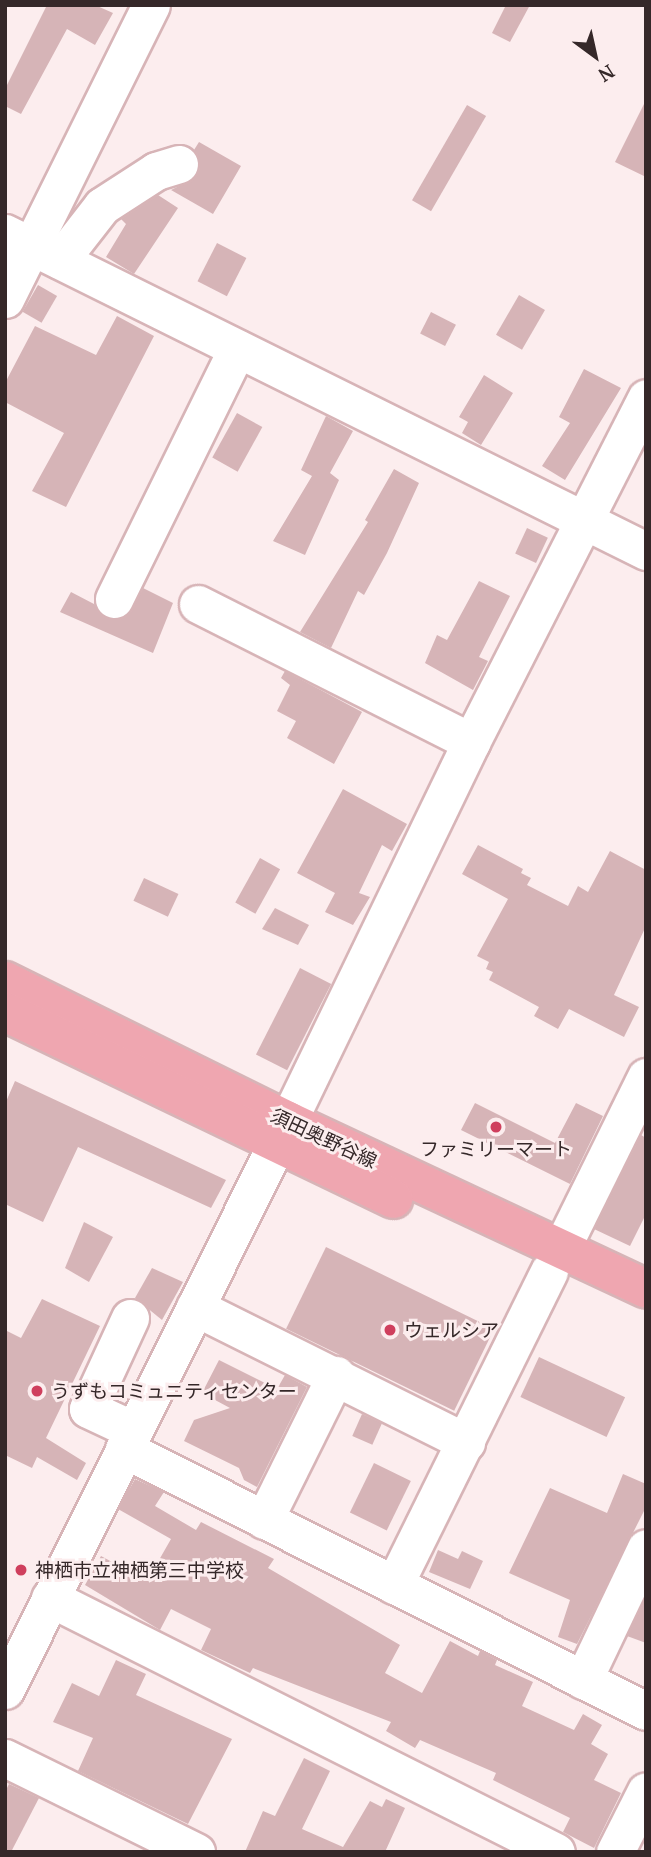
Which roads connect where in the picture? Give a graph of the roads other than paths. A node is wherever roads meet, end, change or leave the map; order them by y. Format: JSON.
{"nodes":[{"id":1,"x":151,"y":5,"type":"edge"},
{"id":2,"x":179,"y":163,"type":"dead end"},
{"id":3,"x":32,"y":247,"type":"edge"},
{"id":4,"x":5,"y":299,"type":"edge"},
{"id":5,"x":237,"y":349,"type":"junction"},
{"id":6,"x":646,"y":398,"type":"edge"},
{"id":7,"x":585,"y":522,"type":"junction"},
{"id":8,"x":646,"y":551,"type":"edge"},
{"id":9,"x":114,"y":599,"type":"dead end"},
{"id":10,"x":198,"y":604,"type":"dead end"},
{"id":11,"x":471,"y":742,"type":"junction"},
{"id":12,"x":5,"y":981,"type":"edge"},
{"id":13,"x":5,"y":1012,"type":"edge"},
{"id":14,"x":646,"y":1077,"type":"edge"},
{"id":15,"x":282,"y":1134,"type":"junction"},
{"id":16,"x":555,"y":1260,"type":"junction"},
{"id":17,"x":646,"y":1289,"type":"edge"},
{"id":18,"x":195,"y":1307,"type":"junction"},
{"id":19,"x":646,"y":1316,"type":"edge"},
{"id":20,"x":130,"y":1318,"type":"dead end"},
{"id":21,"x":336,"y":1375,"type":"junction"},
{"id":22,"x":129,"y":1439,"type":"junction"},
{"id":23,"x":466,"y":1441,"type":"junction"},
{"id":24,"x":264,"y":1520,"type":"junction"},
{"id":25,"x":646,"y":1548,"type":"edge"},
{"id":26,"x":394,"y":1585,"type":"junction"},
{"id":27,"x":50,"y":1598,"type":"junction"},
{"id":28,"x":583,"y":1680,"type":"junction"},
{"id":29,"x":5,"y":1690,"type":"edge"},
{"id":30,"x":646,"y":1712,"type":"edge"},
{"id":31,"x":5,"y":1758,"type":"edge"},
{"id":32,"x":646,"y":1791,"type":"edge"},
{"id":33,"x":196,"y":1852,"type":"edge"},
{"id":34,"x":556,"y":1852,"type":"edge"},
{"id":35,"x":615,"y":1852,"type":"edge"}],
"edges":[{"from":1,"to":3,"type":"street"},
{"from":2,"to":3,"type":"street"},
{"from":3,"to":4,"type":"street"},
{"from":3,"to":5,"type":"street"},
{"from":5,"to":7,"type":"street"},
{"from":5,"to":9,"type":"street"},
{"from":6,"to":7,"type":"street"},
{"from":7,"to":8,"type":"street"},
{"from":7,"to":11,"type":"street"},
{"from":10,"to":11,"type":"street"},
{"from":11,"to":15,"type":"street"},
{"from":12,"to":15,"type":"main road","name":"須田奥野谷線"},
{"from":13,"to":15,"type":"main road","name":"須田奥野谷線"},
{"from":14,"to":16,"type":"street"},
{"from":15,"to":16,"type":"main road","name":"須田奥野谷線"},
{"from":15,"to":18,"type":"street"},
{"from":16,"to":17,"type":"main road","name":"須田奥野谷線"},
{"from":16,"to":19,"type":"main road","name":"須田奥野谷線"},
{"from":16,"to":23,"type":"street"},
{"from":18,"to":21,"type":"street"},
{"from":18,"to":22,"type":"street"},
{"from":20,"to":22,"type":"street"},
{"from":21,"to":23,"type":"street"},
{"from":21,"to":24,"type":"street"},
{"from":22,"to":24,"type":"street"},
{"from":22,"to":27,"type":"street"},
{"from":23,"to":26,"type":"street"},
{"from":24,"to":26,"type":"street"},
{"from":25,"to":28,"type":"street"},
{"from":26,"to":28,"type":"street"},
{"from":27,"to":29,"type":"street"},
{"from":27,"to":34,"type":"street"},
{"from":28,"to":30,"type":"street"},
{"from":31,"to":33,"type":"street"},
{"from":32,"to":35,"type":"street"}]}
